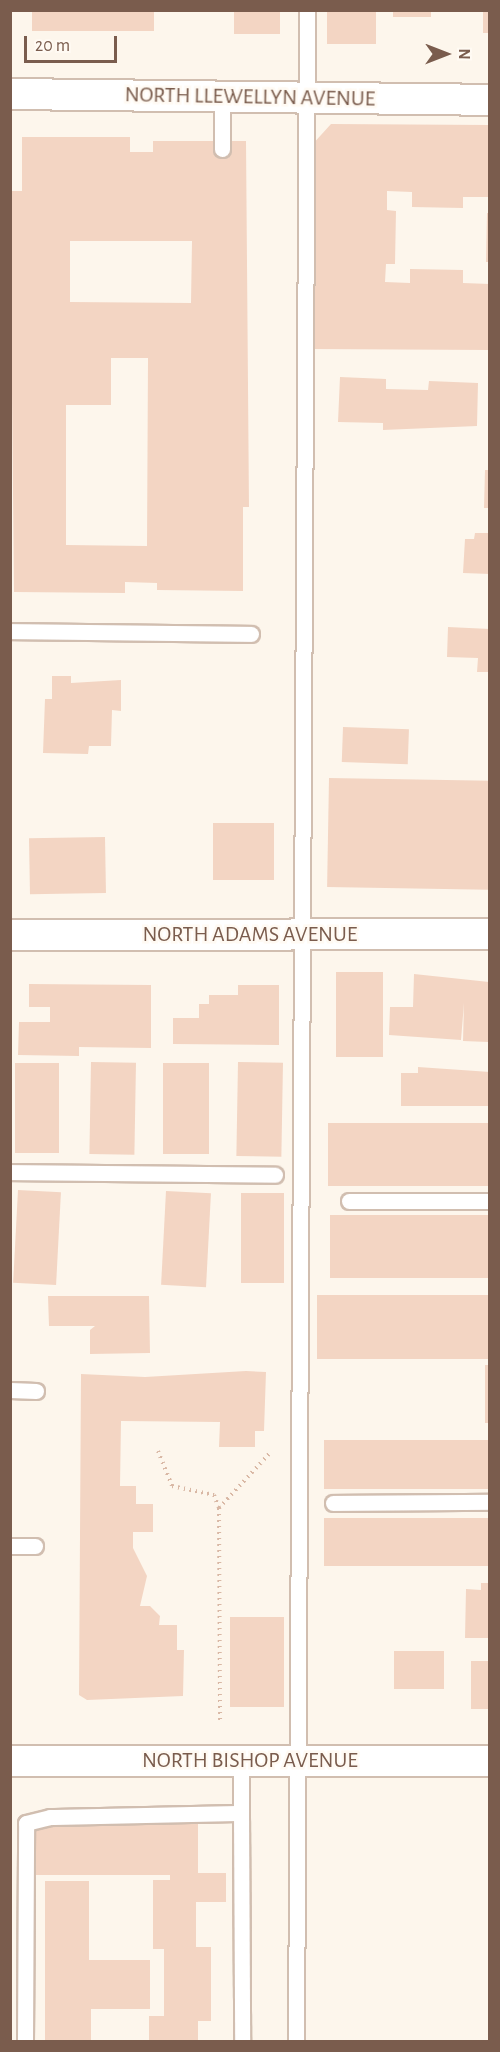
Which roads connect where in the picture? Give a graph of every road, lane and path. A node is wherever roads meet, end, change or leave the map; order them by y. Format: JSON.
{"nodes":[{"id":1,"x":307,"y":10,"type":"edge"},
{"id":2,"x":10,"y":94,"type":"edge"},
{"id":3,"x":222,"y":97,"type":"junction"},
{"id":4,"x":306,"y":98,"type":"junction"},
{"id":5,"x":489,"y":100,"type":"edge"},
{"id":6,"x":222,"y":149,"type":"dead end"},
{"id":7,"x":10,"y":631,"type":"edge"},
{"id":8,"x":250,"y":634,"type":"dead end"},
{"id":9,"x":489,"y":934,"type":"edge"},
{"id":10,"x":10,"y":935,"type":"edge"},
{"id":11,"x":299,"y":935,"type":"junction"},
{"id":12,"x":10,"y":1172,"type":"edge"},
{"id":13,"x":275,"y":1175,"type":"dead end"},
{"id":14,"x":349,"y":1201,"type":"dead end"},
{"id":15,"x":489,"y":1201,"type":"edge"},
{"id":16,"x":10,"y":1390,"type":"edge"},
{"id":17,"x":36,"y":1391,"type":"dead end"},
{"id":18,"x":158,"y":1451,"type":"dead end"},
{"id":19,"x":270,"y":1453,"type":"dead end"},
{"id":20,"x":489,"y":1502,"type":"edge"},
{"id":21,"x":333,"y":1503,"type":"dead end"},
{"id":22,"x":219,"y":1508,"type":"junction"},
{"id":23,"x":10,"y":1546,"type":"edge"},
{"id":24,"x":35,"y":1546,"type":"dead end"},
{"id":25,"x":220,"y":1723,"type":"dead end"},
{"id":26,"x":10,"y":1761,"type":"edge"},
{"id":27,"x":241,"y":1761,"type":"junction"},
{"id":28,"x":298,"y":1761,"type":"junction"},
{"id":29,"x":489,"y":1761,"type":"edge"},
{"id":30,"x":241,"y":1813,"type":"junction"},
{"id":31,"x":18,"y":1844,"type":"edge"},
{"id":32,"x":25,"y":2042,"type":"edge"},
{"id":33,"x":242,"y":2042,"type":"edge"},
{"id":34,"x":296,"y":2042,"type":"edge"}],
"edges":[{"from":1,"to":4,"type":"lane"},
{"from":2,"to":3,"type":"street","name":"NORTH LLEWELLYN AVENUE"},
{"from":3,"to":4,"type":"street","name":"NORTH LLEWELLYN AVENUE"},
{"from":3,"to":6,"type":"lane"},
{"from":4,"to":5,"type":"street","name":"NORTH LLEWELLYN AVENUE"},
{"from":4,"to":11,"type":"lane"},
{"from":7,"to":8,"type":"lane"},
{"from":9,"to":11,"type":"street","name":"NORTH ADAMS AVENUE"},
{"from":10,"to":11,"type":"street","name":"NORTH ADAMS AVENUE"},
{"from":11,"to":28,"type":"lane"},
{"from":12,"to":13,"type":"lane"},
{"from":14,"to":15,"type":"lane"},
{"from":16,"to":17,"type":"lane"},
{"from":18,"to":22,"type":"path"},
{"from":19,"to":22,"type":"path"},
{"from":20,"to":21,"type":"lane"},
{"from":22,"to":25,"type":"path"},
{"from":23,"to":24,"type":"lane"},
{"from":26,"to":27,"type":"street","name":"NORTH BISHOP AVENUE"},
{"from":27,"to":28,"type":"street","name":"NORTH BISHOP AVENUE"},
{"from":27,"to":30,"type":"lane"},
{"from":28,"to":29,"type":"street","name":"NORTH BISHOP AVENUE"},
{"from":28,"to":34,"type":"lane"},
{"from":30,"to":31,"type":"lane"},
{"from":30,"to":33,"type":"lane"},
{"from":31,"to":32,"type":"lane"}]}
